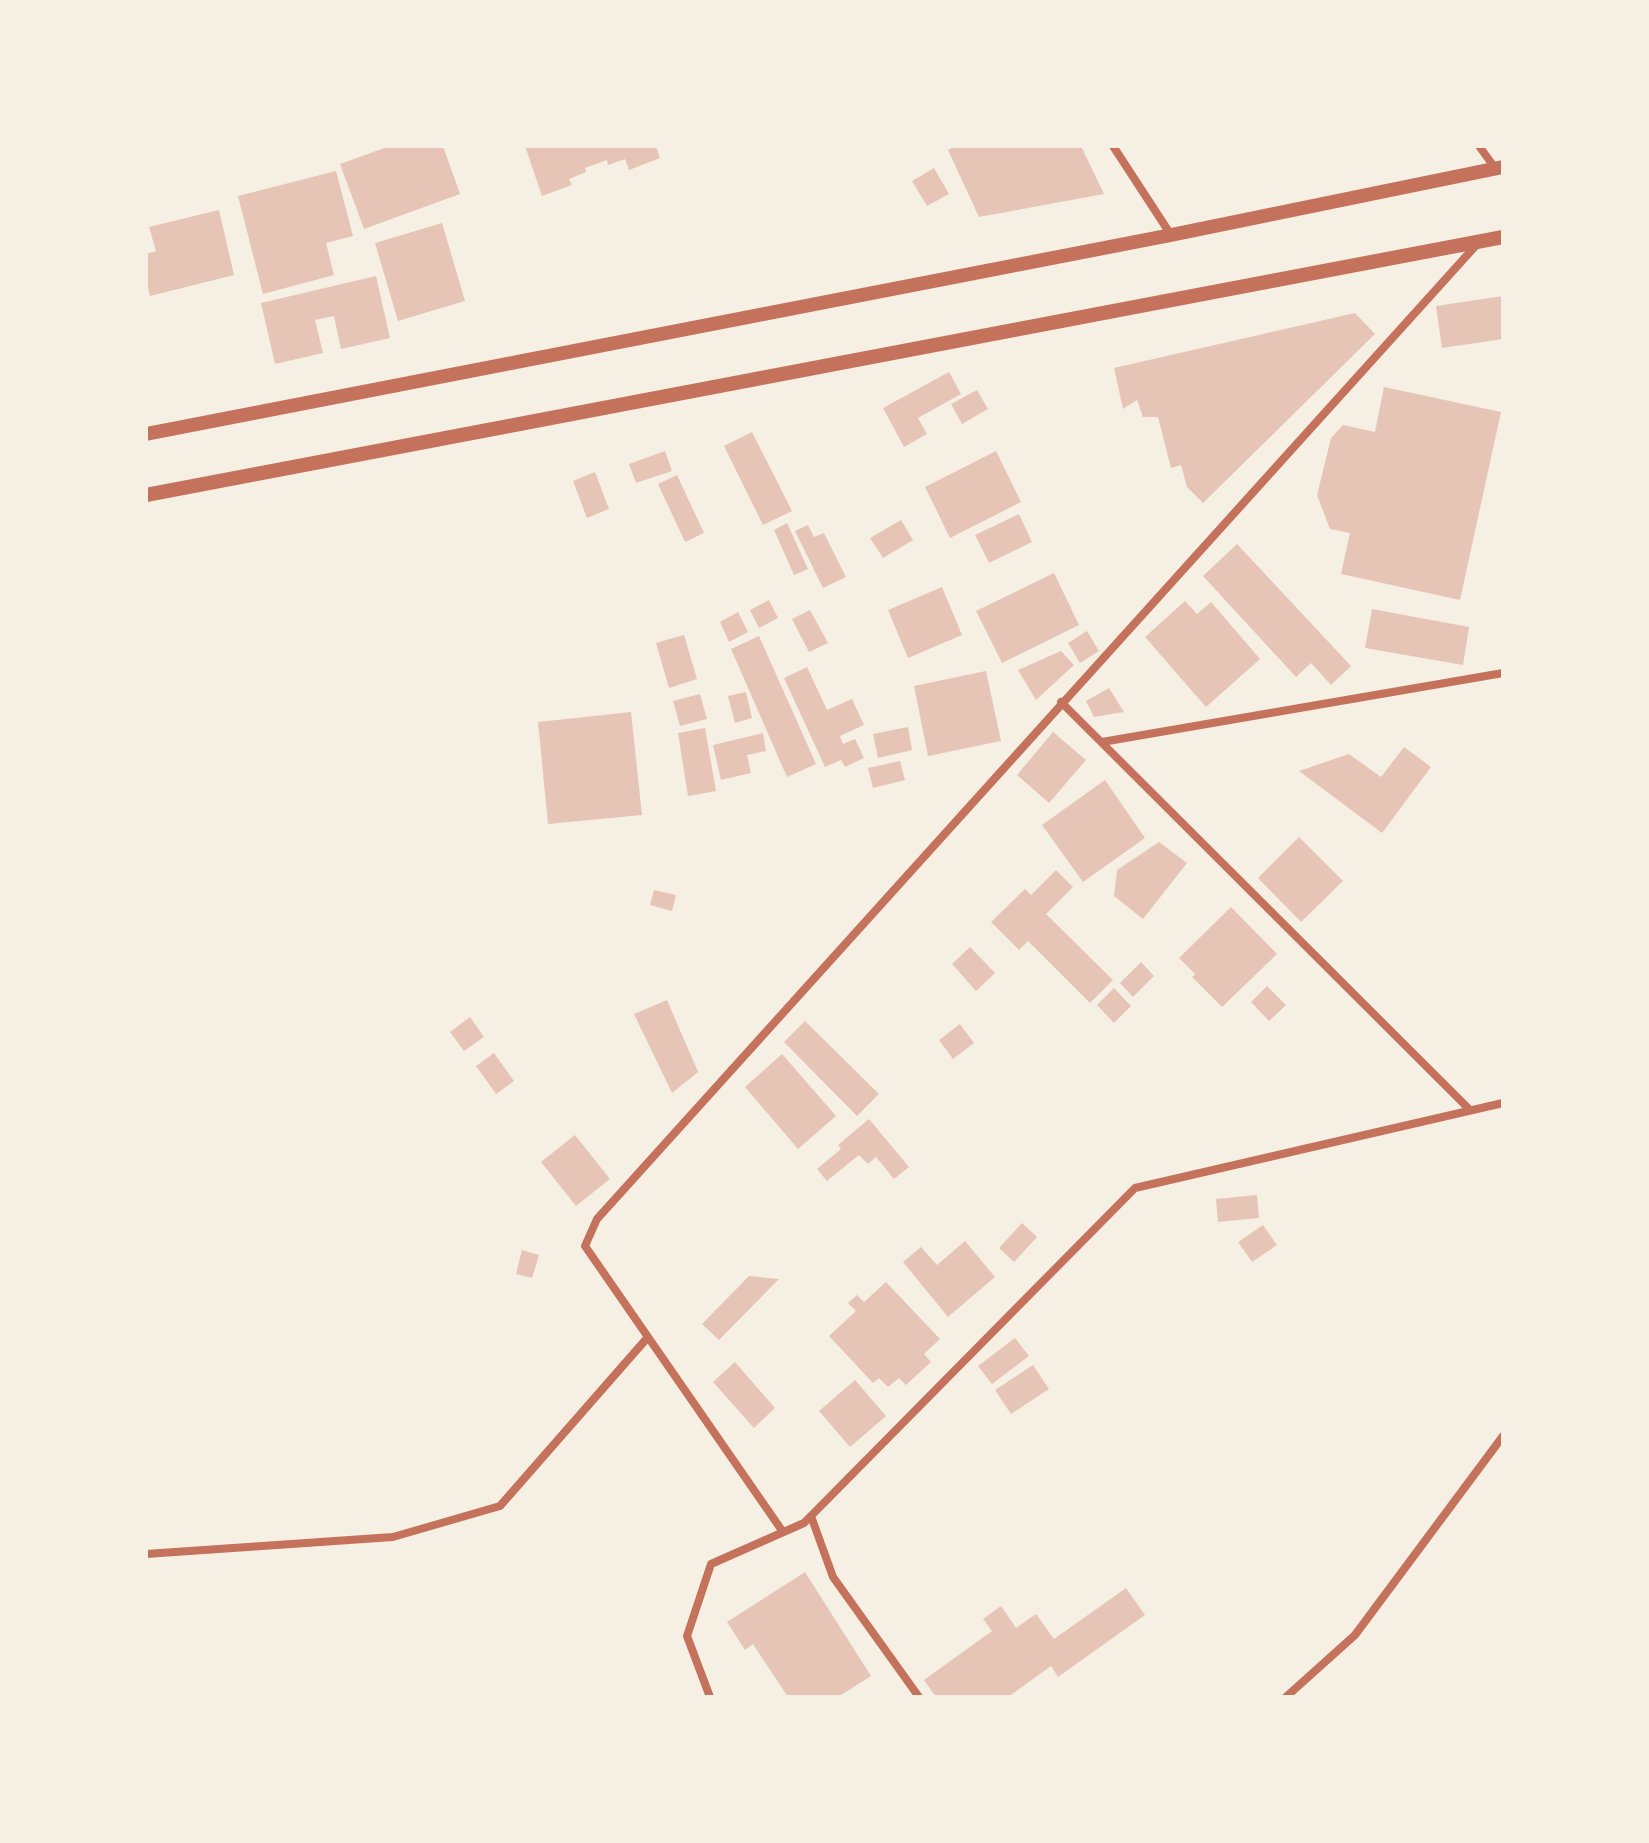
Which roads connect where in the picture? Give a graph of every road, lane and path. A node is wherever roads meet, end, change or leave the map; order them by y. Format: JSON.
{"nodes":[{"id":1,"x":1113,"y":146,"type":"edge"},
{"id":2,"x":1479,"y":146,"type":"edge"},
{"id":3,"x":1499,"y":168,"type":"edge"},
{"id":4,"x":1171,"y":235,"type":"junction"},
{"id":5,"x":1503,"y":237,"type":"edge"},
{"id":6,"x":1480,"y":241,"type":"junction"},
{"id":7,"x":146,"y":433,"type":"edge"},
{"id":8,"x":146,"y":495,"type":"edge"},
{"id":9,"x":1503,"y":673,"type":"edge"},
{"id":10,"x":1061,"y":702,"type":"junction"},
{"id":11,"x":1102,"y":742,"type":"junction"},
{"id":12,"x":1503,"y":1103,"type":"edge"},
{"id":13,"x":1470,"y":1110,"type":"junction"},
{"id":14,"x":648,"y":1337,"type":"junction"},
{"id":15,"x":1503,"y":1436,"type":"edge"},
{"id":16,"x":811,"y":1516,"type":"junction"},
{"id":17,"x":783,"y":1532,"type":"junction"},
{"id":18,"x":146,"y":1554,"type":"edge"},
{"id":19,"x":710,"y":1697,"type":"edge"},
{"id":20,"x":919,"y":1697,"type":"edge"},
{"id":21,"x":1286,"y":1697,"type":"edge"}],
"edges":[{"from":1,"to":4,"type":"street"},
{"from":2,"to":3,"type":"street"},
{"from":3,"to":4,"type":"street"},
{"from":4,"to":7,"type":"street"},
{"from":5,"to":6,"type":"street"},
{"from":6,"to":8,"type":"street"},
{"from":6,"to":10,"type":"street"},
{"from":9,"to":11,"type":"street"},
{"from":10,"to":11,"type":"street"},
{"from":10,"to":14,"type":"street"},
{"from":11,"to":13,"type":"street"},
{"from":12,"to":13,"type":"street"},
{"from":13,"to":16,"type":"street"},
{"from":14,"to":17,"type":"street"},
{"from":14,"to":18,"type":"street"},
{"from":15,"to":21,"type":"street"},
{"from":16,"to":17,"type":"street"},
{"from":16,"to":20,"type":"street"},
{"from":17,"to":19,"type":"street"}]}
